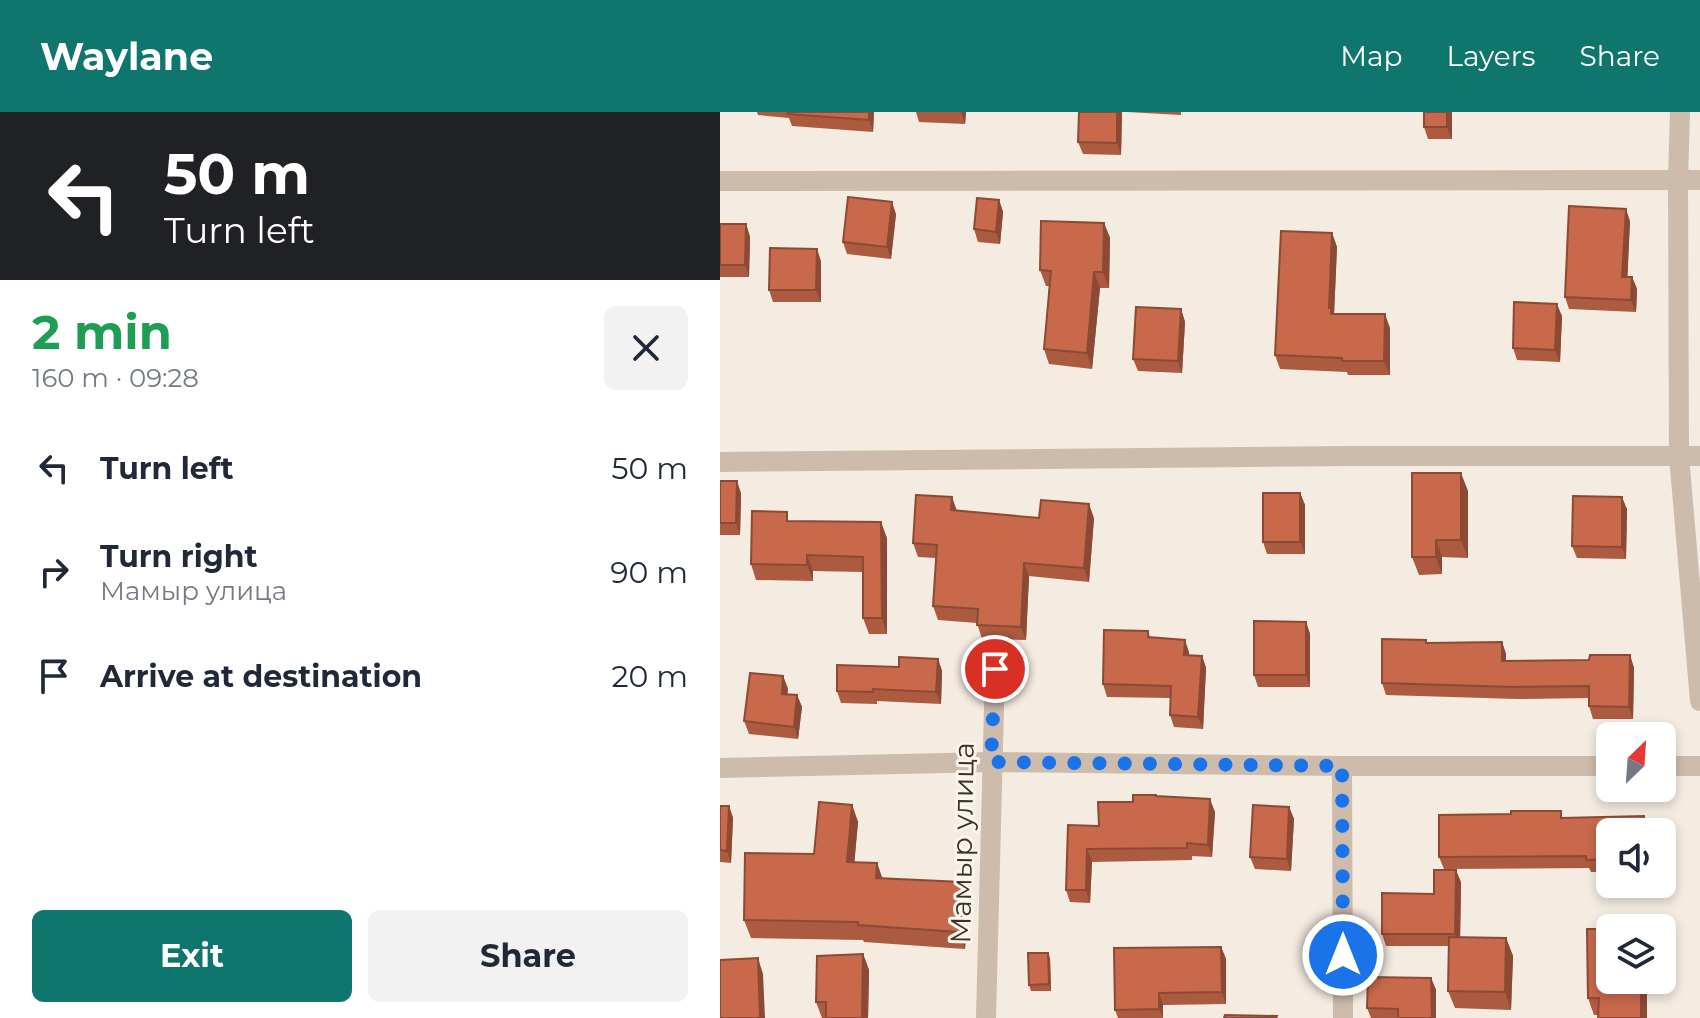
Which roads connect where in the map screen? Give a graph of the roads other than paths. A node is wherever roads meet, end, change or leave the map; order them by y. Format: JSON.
{"nodes":[{"id":1,"x":1680,"y":112,"type":"edge"},
{"id":2,"x":1678,"y":180,"type":"junction"},
{"id":3,"x":1700,"y":180,"type":"edge"},
{"id":4,"x":720,"y":181,"type":"edge"},
{"id":5,"x":1690,"y":456,"type":"edge"},
{"id":6,"x":720,"y":462,"type":"edge"},
{"id":7,"x":995,"y":669,"type":"dead end"},
{"id":8,"x":1700,"y":701,"type":"edge"},
{"id":9,"x":991,"y":762,"type":"junction"},
{"id":10,"x":1342,"y":766,"type":"junction"},
{"id":11,"x":1596,"y":766,"type":"edge"},
{"id":12,"x":1676,"y":766,"type":"edge"},
{"id":13,"x":1700,"y":766,"type":"edge"},
{"id":14,"x":720,"y":768,"type":"edge"},
{"id":15,"x":986,"y":1018,"type":"edge"},
{"id":16,"x":1343,"y":1018,"type":"edge"}],
"edges":[{"from":1,"to":2,"type":"street"},
{"from":2,"to":3,"type":"street"},
{"from":2,"to":4,"type":"street"},
{"from":2,"to":5,"type":"street"},
{"from":5,"to":6,"type":"street"},
{"from":5,"to":8,"type":"street"},
{"from":7,"to":9,"type":"street","name":"Мамыр улица"},
{"from":9,"to":10,"type":"street"},
{"from":9,"to":14,"type":"street"},
{"from":9,"to":15,"type":"street","name":"Мамыр улица"},
{"from":10,"to":11,"type":"street"},
{"from":10,"to":16,"type":"street"},
{"from":12,"to":13,"type":"street"}]}
